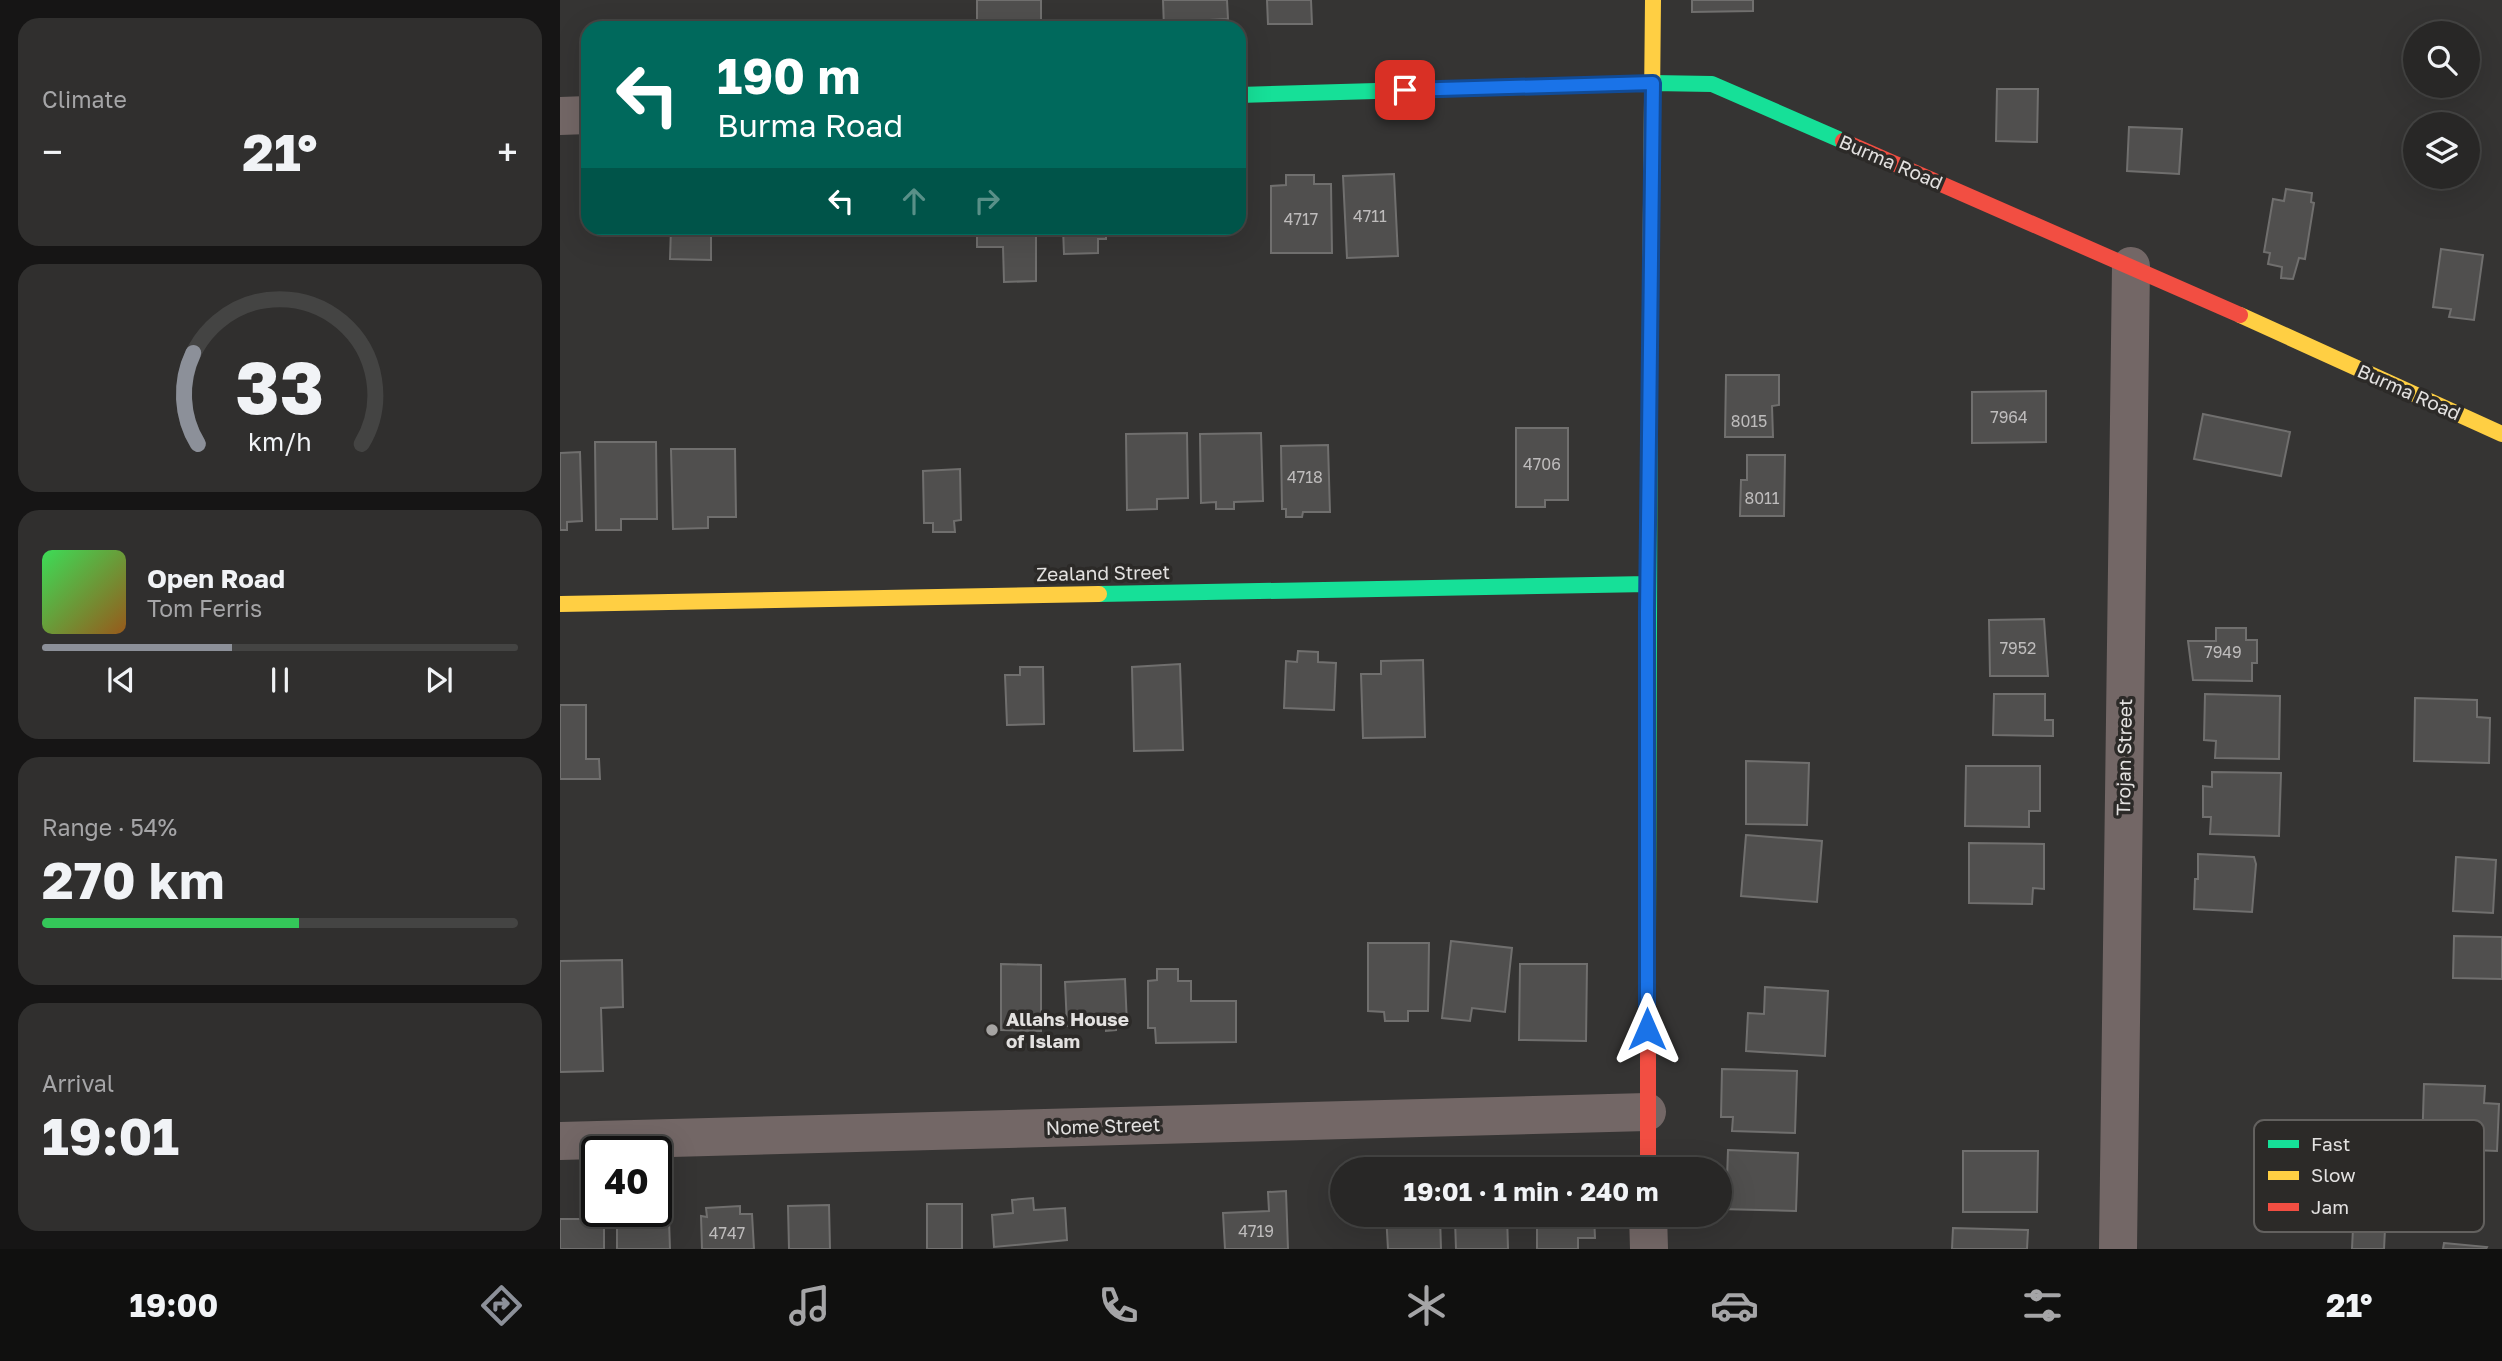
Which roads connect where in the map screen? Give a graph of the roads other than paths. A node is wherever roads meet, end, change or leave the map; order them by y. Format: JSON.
{"nodes":[{"id":1,"x":1653,"y":0,"type":"edge"},
{"id":2,"x":1653,"y":83,"type":"junction"},
{"id":3,"x":1246,"y":95,"type":"edge"},
{"id":4,"x":581,"y":115,"type":"edge"},
{"id":5,"x":560,"y":116,"type":"edge"},
{"id":6,"x":2131,"y":266,"type":"junction"},
{"id":7,"x":2502,"y":434,"type":"edge"},
{"id":8,"x":1648,"y":584,"type":"junction"},
{"id":9,"x":560,"y":604,"type":"edge"},
{"id":10,"x":1647,"y":1112,"type":"junction"},
{"id":11,"x":560,"y":1140,"type":"edge"},
{"id":12,"x":1648,"y":1157,"type":"edge"},
{"id":13,"x":1648,"y":1227,"type":"edge"},
{"id":14,"x":1649,"y":1249,"type":"edge"},
{"id":15,"x":2118,"y":1249,"type":"edge"}],
"edges":[{"from":1,"to":2,"type":"street"},
{"from":2,"to":3,"type":"street","name":"Burma Road"},
{"from":2,"to":6,"type":"street","name":"Burma Road"},
{"from":2,"to":8,"type":"street"},
{"from":4,"to":5,"type":"street"},
{"from":6,"to":7,"type":"street","name":"Burma Road"},
{"from":6,"to":15,"type":"street","name":"Trojan Street"},
{"from":8,"to":9,"type":"street","name":"Zealand Street"},
{"from":8,"to":10,"type":"street"},
{"from":10,"to":11,"type":"street","name":"Nome Street"},
{"from":10,"to":12,"type":"street"},
{"from":13,"to":14,"type":"street"}]}
